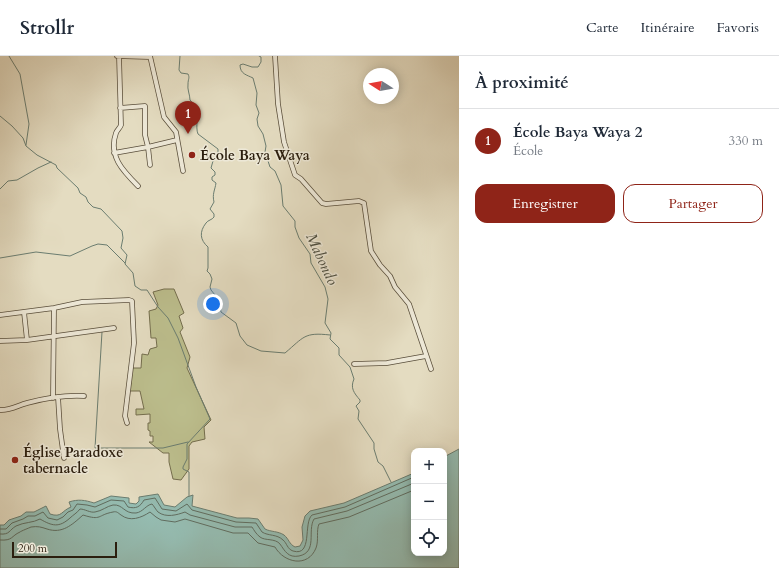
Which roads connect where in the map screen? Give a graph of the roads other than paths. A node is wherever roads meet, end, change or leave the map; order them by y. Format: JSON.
{"nodes":[{"id":1,"x":118,"y":56,"type":"edge"},
{"id":2,"x":150,"y":56,"type":"edge"},
{"id":3,"x":275,"y":56,"type":"edge"},
{"id":4,"x":120,"y":108,"type":"junction"},
{"id":5,"x":177,"y":140,"type":"junction"},
{"id":6,"x":148,"y":148,"type":"junction"},
{"id":7,"x":114,"y":153,"type":"junction"},
{"id":8,"x":150,"y":165,"type":"dead end"},
{"id":9,"x":183,"y":171,"type":"dead end"},
{"id":10,"x":138,"y":186,"type":"dead end"},
{"id":11,"x":54,"y":308,"type":"junction"},
{"id":12,"x":24,"y":312,"type":"junction"},
{"id":13,"x":0,"y":316,"type":"edge"},
{"id":14,"x":114,"y":328,"type":"dead end"},
{"id":15,"x":54,"y":336,"type":"junction"},
{"id":16,"x":27,"y":340,"type":"junction"},
{"id":17,"x":0,"y":341,"type":"edge"},
{"id":18,"x":426,"y":356,"type":"junction"},
{"id":19,"x":354,"y":364,"type":"dead end"},
{"id":20,"x":431,"y":369,"type":"dead end"},
{"id":21,"x":84,"y":396,"type":"dead end"},
{"id":22,"x":56,"y":398,"type":"junction"},
{"id":23,"x":0,"y":410,"type":"edge"},
{"id":24,"x":127,"y":423,"type":"dead end"},
{"id":25,"x":64,"y":458,"type":"dead end"}],
"edges":[{"from":1,"to":2,"type":"street"},
{"from":1,"to":4,"type":"street"},
{"from":2,"to":5,"type":"street"},
{"from":3,"to":18,"type":"street"},
{"from":4,"to":6,"type":"street"},
{"from":4,"to":7,"type":"street"},
{"from":5,"to":6,"type":"street"},
{"from":5,"to":9,"type":"street"},
{"from":6,"to":7,"type":"street"},
{"from":6,"to":8,"type":"street"},
{"from":7,"to":10,"type":"street"},
{"from":11,"to":12,"type":"street"},
{"from":11,"to":15,"type":"street"},
{"from":11,"to":24,"type":"street"},
{"from":12,"to":13,"type":"street"},
{"from":12,"to":16,"type":"street"},
{"from":14,"to":15,"type":"street"},
{"from":15,"to":16,"type":"street"},
{"from":15,"to":22,"type":"street"},
{"from":16,"to":17,"type":"street"},
{"from":18,"to":19,"type":"street"},
{"from":18,"to":20,"type":"street"},
{"from":21,"to":22,"type":"street"},
{"from":22,"to":23,"type":"street"},
{"from":22,"to":25,"type":"street"}]}
